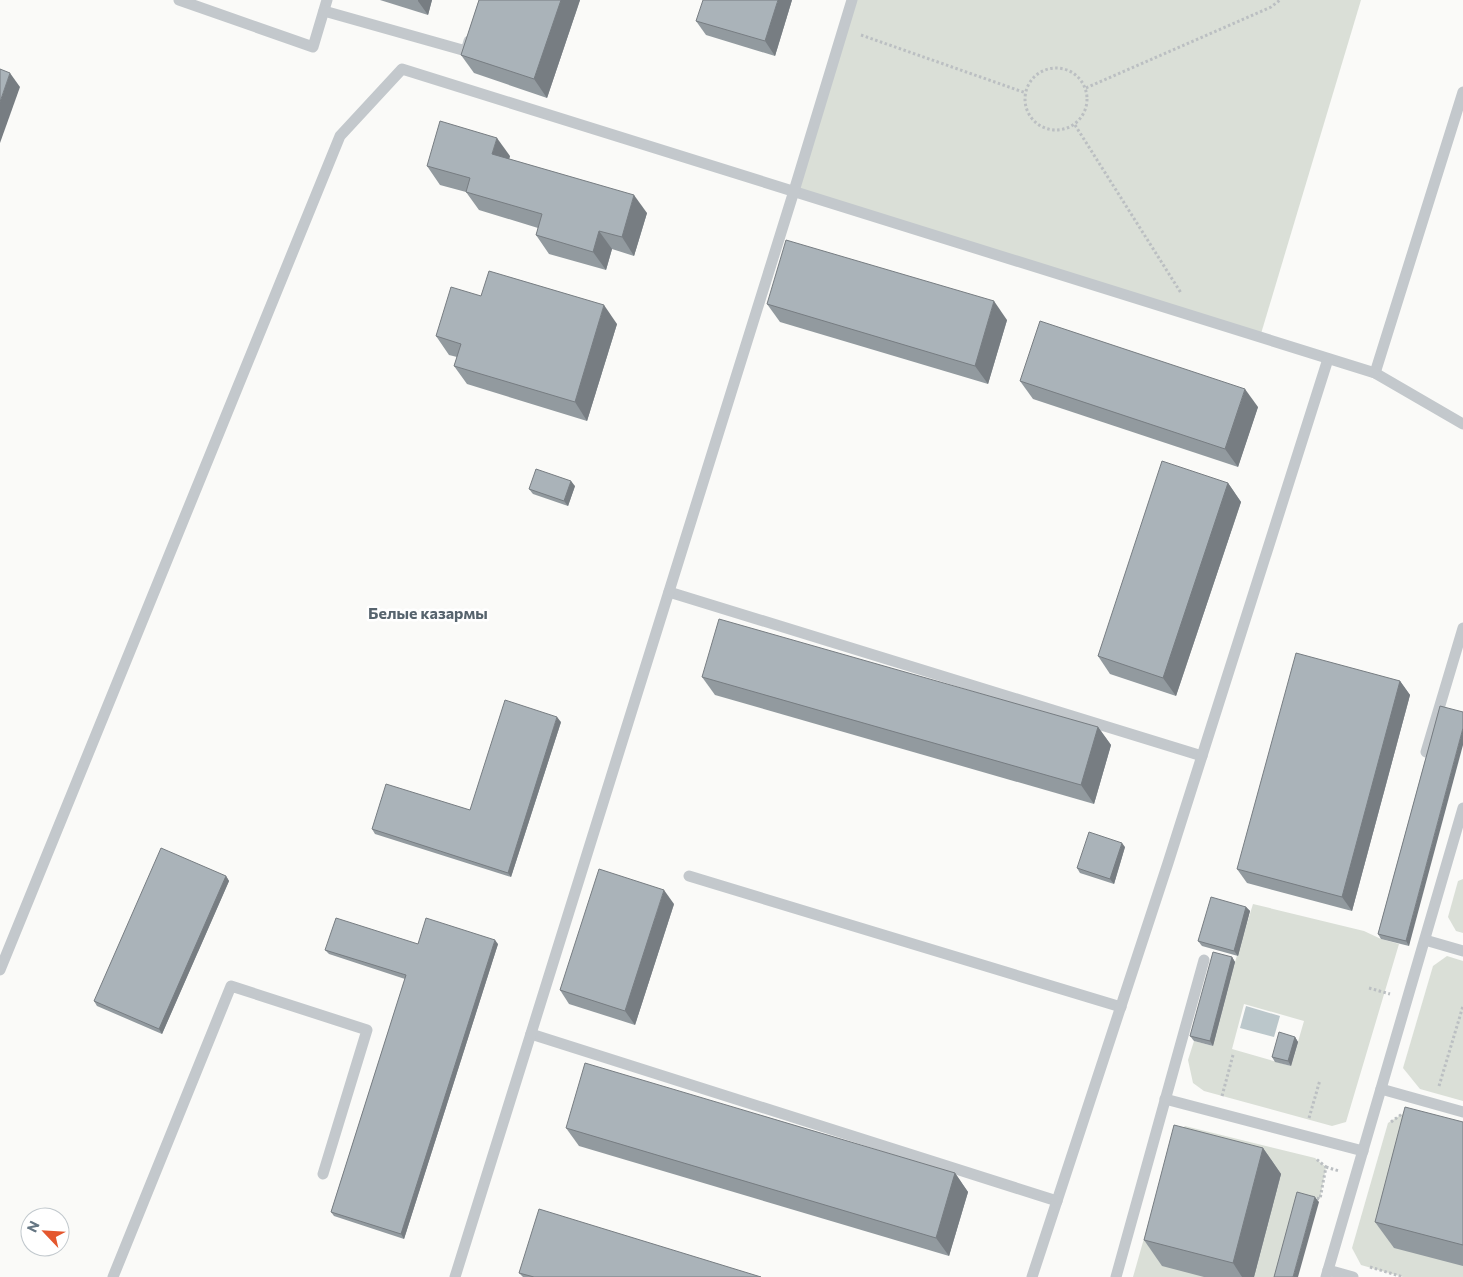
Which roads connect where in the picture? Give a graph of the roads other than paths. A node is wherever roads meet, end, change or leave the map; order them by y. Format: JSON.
{"nodes":[{"id":1,"x":179,"y":0,"type":"edge"},
{"id":2,"x":852,"y":0,"type":"edge"},
{"id":3,"x":326,"y":5,"type":"edge"},
{"id":4,"x":472,"y":34,"type":"edge"},
{"id":5,"x":1463,"y":92,"type":"edge"},
{"id":6,"x":794,"y":191,"type":"junction"},
{"id":7,"x":1328,"y":359,"type":"junction"},
{"id":8,"x":1375,"y":373,"type":"junction"},
{"id":9,"x":1463,"y":424,"type":"edge"},
{"id":10,"x":669,"y":592,"type":"junction"},
{"id":11,"x":1463,"y":628,"type":"edge"},
{"id":12,"x":1426,"y":752,"type":"edge"},
{"id":13,"x":1202,"y":756,"type":"junction"},
{"id":14,"x":1463,"y":808,"type":"edge"},
{"id":15,"x":689,"y":876,"type":"dead end"},
{"id":16,"x":1425,"y":940,"type":"junction"},
{"id":17,"x":1463,"y":951,"type":"edge"},
{"id":18,"x":1204,"y":960,"type":"dead end"},
{"id":19,"x":0,"y":970,"type":"edge"},
{"id":20,"x":1121,"y":1007,"type":"junction"},
{"id":21,"x":531,"y":1034,"type":"junction"},
{"id":22,"x":1381,"y":1089,"type":"junction"},
{"id":23,"x":1165,"y":1099,"type":"junction"},
{"id":24,"x":1463,"y":1112,"type":"edge"},
{"id":25,"x":1363,"y":1151,"type":"junction"},
{"id":26,"x":323,"y":1174,"type":"dead end"},
{"id":27,"x":1057,"y":1201,"type":"junction"},
{"id":28,"x":1327,"y":1274,"type":"edge"},
{"id":29,"x":113,"y":1277,"type":"edge"},
{"id":30,"x":455,"y":1277,"type":"edge"},
{"id":31,"x":1032,"y":1277,"type":"edge"},
{"id":32,"x":1116,"y":1277,"type":"edge"},
{"id":33,"x":1353,"y":1277,"type":"edge"}],
"edges":[{"from":1,"to":3,"type":"lane"},
{"from":2,"to":6,"type":"lane"},
{"from":3,"to":4,"type":"lane"},
{"from":5,"to":8,"type":"lane"},
{"from":6,"to":7,"type":"lane"},
{"from":6,"to":10,"type":"lane"},
{"from":6,"to":19,"type":"lane"},
{"from":7,"to":8,"type":"lane"},
{"from":7,"to":13,"type":"lane"},
{"from":8,"to":9,"type":"lane"},
{"from":10,"to":13,"type":"lane"},
{"from":10,"to":21,"type":"lane"},
{"from":11,"to":12,"type":"lane"},
{"from":13,"to":20,"type":"lane"},
{"from":14,"to":16,"type":"lane"},
{"from":15,"to":20,"type":"lane"},
{"from":16,"to":17,"type":"lane"},
{"from":16,"to":22,"type":"lane"},
{"from":18,"to":23,"type":"lane"},
{"from":20,"to":27,"type":"lane"},
{"from":21,"to":27,"type":"lane"},
{"from":21,"to":30,"type":"lane"},
{"from":22,"to":24,"type":"lane"},
{"from":22,"to":25,"type":"lane"},
{"from":23,"to":25,"type":"lane"},
{"from":23,"to":32,"type":"lane"},
{"from":25,"to":28,"type":"lane"},
{"from":26,"to":29,"type":"lane"},
{"from":27,"to":31,"type":"lane"},
{"from":28,"to":33,"type":"lane"}]}
